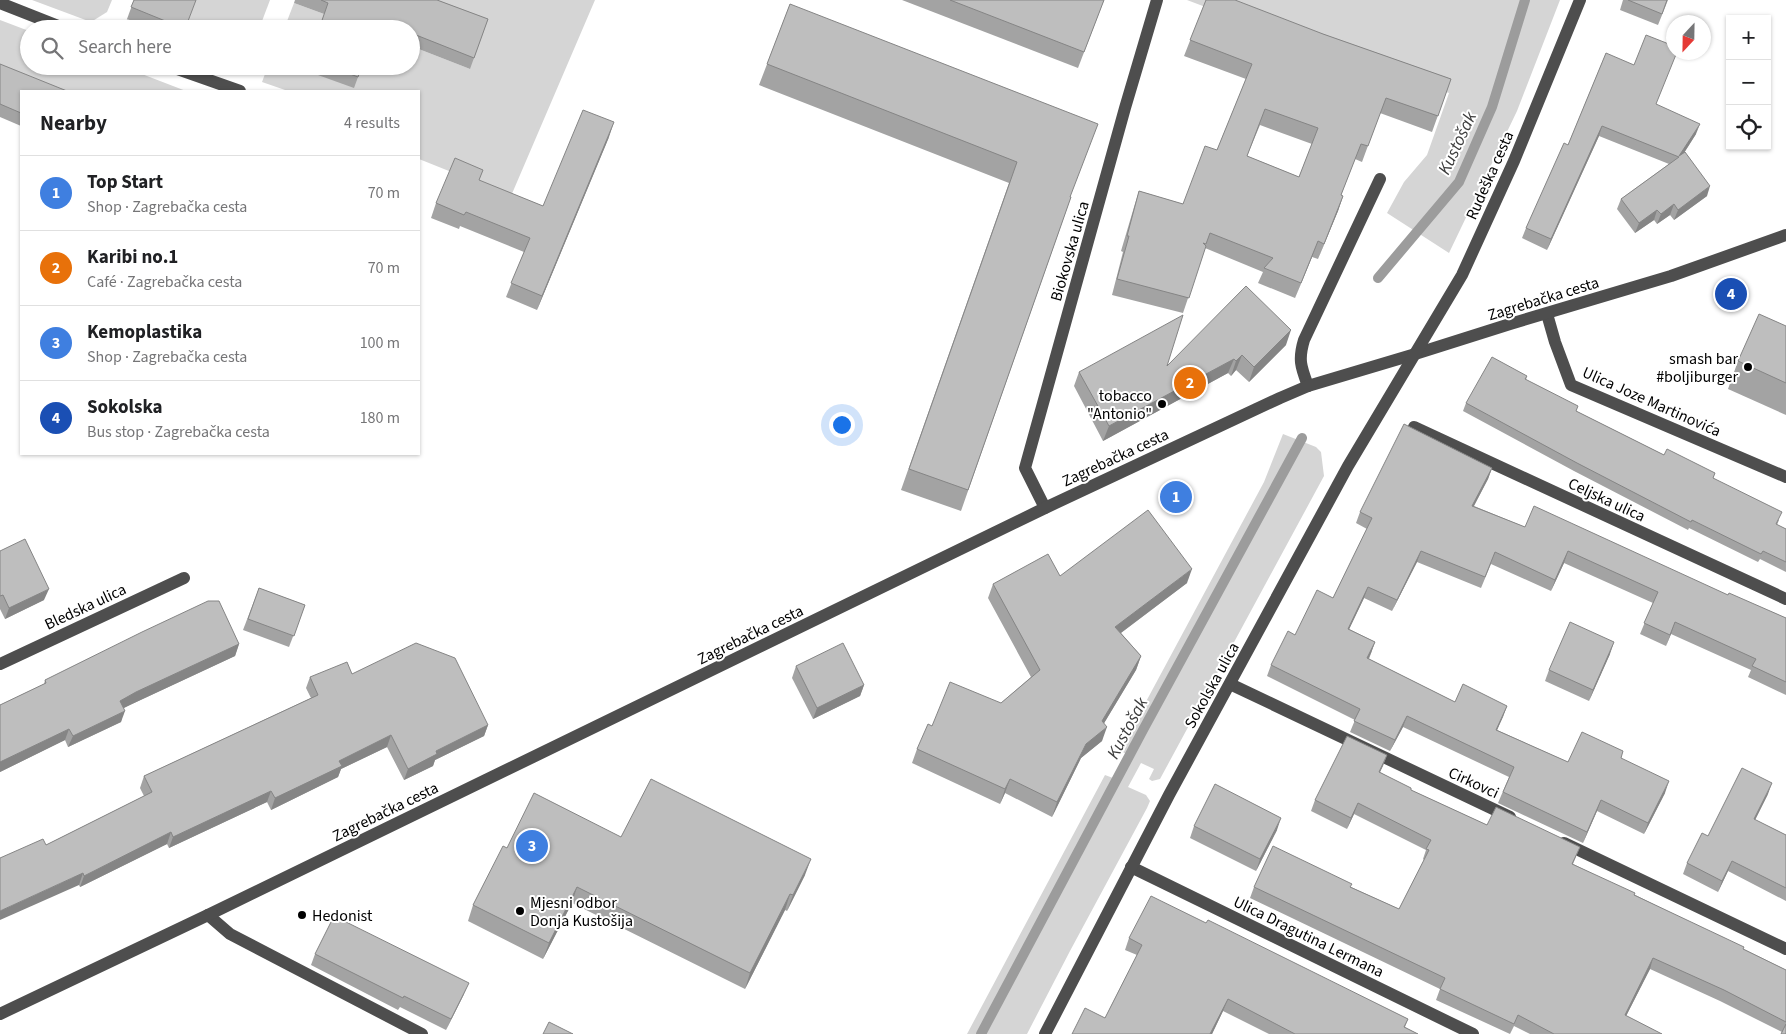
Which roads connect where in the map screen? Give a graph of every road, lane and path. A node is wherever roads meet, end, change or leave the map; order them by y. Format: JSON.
{"nodes":[{"id":1,"x":1157,"y":0,"type":"edge"},
{"id":2,"x":1580,"y":0,"type":"edge"},
{"id":3,"x":0,"y":4,"type":"edge"},
{"id":4,"x":42,"y":20,"type":"edge"},
{"id":5,"x":195,"y":75,"type":"edge"},
{"id":6,"x":237,"y":90,"type":"edge"},
{"id":7,"x":1380,"y":180,"type":"dead end"},
{"id":8,"x":1786,"y":235,"type":"edge"},
{"id":9,"x":1547,"y":314,"type":"junction"},
{"id":10,"x":1412,"y":356,"type":"junction"},
{"id":11,"x":1308,"y":386,"type":"junction"},
{"id":12,"x":1414,"y":427,"type":"edge"},
{"id":13,"x":1786,"y":478,"type":"edge"},
{"id":14,"x":1046,"y":508,"type":"junction"},
{"id":15,"x":184,"y":578,"type":"dead end"},
{"id":16,"x":1786,"y":599,"type":"edge"},
{"id":17,"x":0,"y":664,"type":"edge"},
{"id":18,"x":1230,"y":684,"type":"junction"},
{"id":19,"x":1522,"y":823,"type":"edge"},
{"id":20,"x":1549,"y":836,"type":"edge"},
{"id":21,"x":1131,"y":867,"type":"junction"},
{"id":22,"x":208,"y":915,"type":"junction"},
{"id":23,"x":1786,"y":949,"type":"edge"},
{"id":24,"x":0,"y":1014,"type":"edge"},
{"id":25,"x":422,"y":1034,"type":"edge"},
{"id":26,"x":1045,"y":1034,"type":"edge"},
{"id":27,"x":1473,"y":1034,"type":"edge"}],
"edges":[{"from":1,"to":14,"type":"street","name":"Biokovska ulica"},
{"from":2,"to":10,"type":"street","name":"Rudeška cesta"},
{"from":3,"to":4,"type":"street"},
{"from":5,"to":6,"type":"street"},
{"from":7,"to":11,"type":"street"},
{"from":8,"to":9,"type":"street","name":"Zagrebačka cesta"},
{"from":9,"to":10,"type":"street","name":"Zagrebačka cesta"},
{"from":9,"to":13,"type":"street","name":"Ulica Joze Martinovića"},
{"from":10,"to":11,"type":"street","name":"Zagrebačka cesta"},
{"from":10,"to":18,"type":"street","name":"Sokolska ulica"},
{"from":11,"to":14,"type":"street","name":"Zagrebačka cesta"},
{"from":12,"to":16,"type":"street","name":"Celjska ulica"},
{"from":14,"to":22,"type":"street","name":"Zagrebačka cesta"},
{"from":15,"to":17,"type":"street","name":"Bledska ulica"},
{"from":18,"to":19,"type":"street","name":"Cirkovci"},
{"from":18,"to":21,"type":"street","name":"Sokolska ulica"},
{"from":20,"to":23,"type":"street"},
{"from":21,"to":26,"type":"street","name":"Sokolska ulica"},
{"from":21,"to":27,"type":"street","name":"Ulica Dragutina Lermana"},
{"from":22,"to":24,"type":"street","name":"Zagrebačka cesta"},
{"from":22,"to":25,"type":"street"}]}
